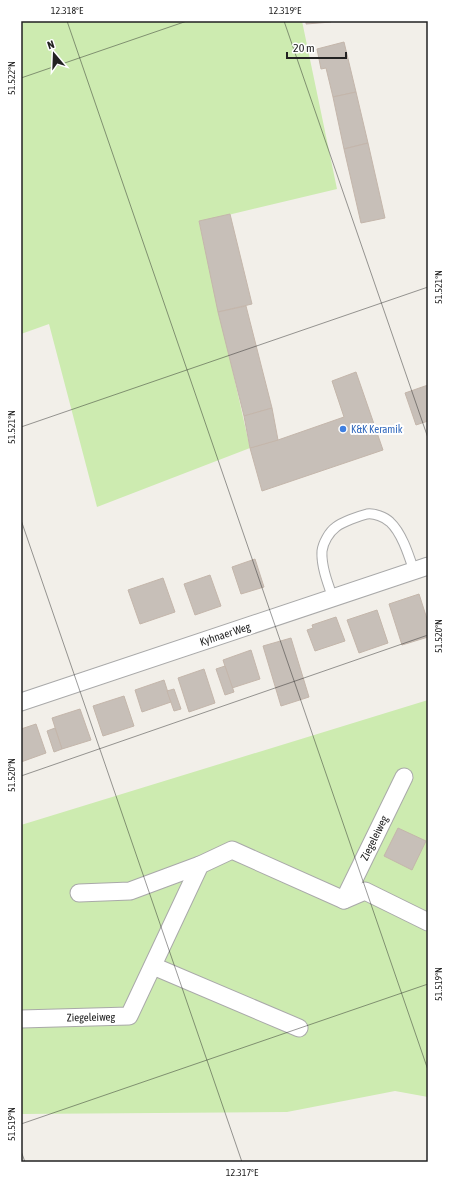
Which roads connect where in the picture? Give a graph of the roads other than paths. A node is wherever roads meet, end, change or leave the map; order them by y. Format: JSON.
{"nodes":[{"id":1,"x":421,"y":569,"type":"edge"},
{"id":2,"x":333,"y":598,"type":"junction"},
{"id":3,"x":21,"y":702,"type":"edge"},
{"id":4,"x":404,"y":777,"type":"dead end"},
{"id":5,"x":200,"y":865,"type":"junction"},
{"id":6,"x":79,"y":894,"type":"dead end"},
{"id":7,"x":344,"y":900,"type":"junction"},
{"id":8,"x":428,"y":922,"type":"edge"},
{"id":9,"x":153,"y":966,"type":"junction"},
{"id":10,"x":21,"y":1019,"type":"edge"},
{"id":11,"x":299,"y":1028,"type":"dead end"}],
"edges":[{"from":1,"to":2,"type":"street","name":"Kyhnaer Weg"},
{"from":1,"to":2,"type":"lane"},
{"from":2,"to":3,"type":"street","name":"Kyhnaer Weg"},
{"from":4,"to":7,"type":"street","name":"Ziegeleiweg"},
{"from":5,"to":6,"type":"street"},
{"from":5,"to":7,"type":"street"},
{"from":5,"to":9,"type":"street","name":"Ziegeleiweg"},
{"from":7,"to":8,"type":"street"},
{"from":9,"to":10,"type":"street","name":"Ziegeleiweg"},
{"from":9,"to":11,"type":"street"}]}
